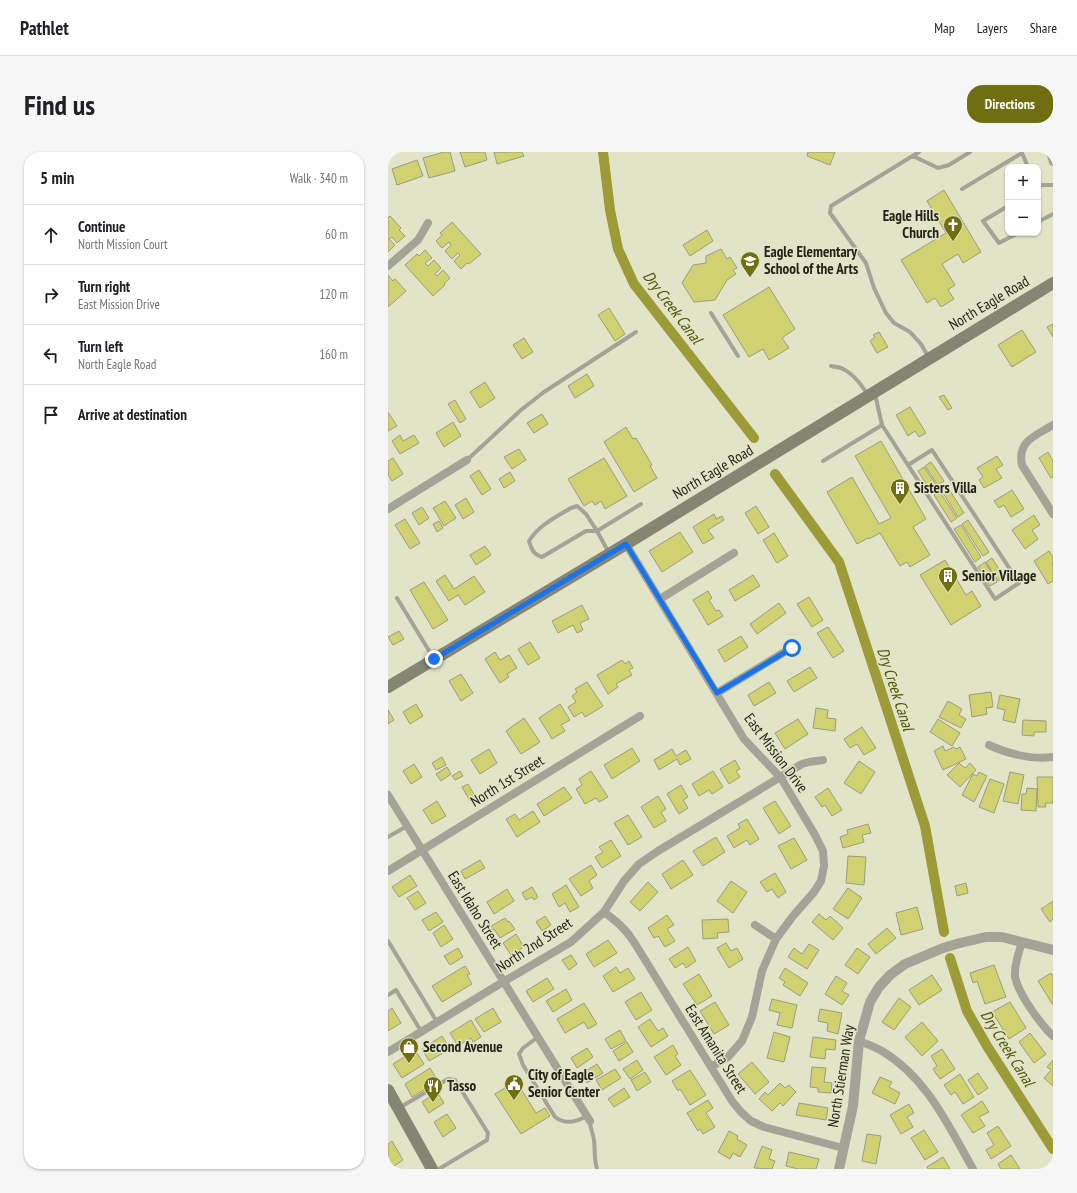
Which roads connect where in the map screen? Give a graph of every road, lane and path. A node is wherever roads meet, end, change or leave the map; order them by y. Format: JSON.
{"nodes":[{"id":1,"x":919,"y":152,"type":"edge"},
{"id":2,"x":970,"y":152,"type":"edge"},
{"id":3,"x":1022,"y":152,"type":"edge"},
{"id":4,"x":1050,"y":152,"type":"edge"},
{"id":5,"x":913,"y":156,"type":"junction"},
{"id":6,"x":1053,"y":162,"type":"edge"},
{"id":7,"x":1027,"y":164,"type":"edge"},
{"id":8,"x":1041,"y":185,"type":"edge"},
{"id":9,"x":1053,"y":185,"type":"edge"},
{"id":10,"x":962,"y":189,"type":"dead end"},
{"id":11,"x":1005,"y":208,"type":"edge"},
{"id":12,"x":1053,"y":214,"type":"edge"},
{"id":13,"x":1041,"y":220,"type":"edge"},
{"id":14,"x":428,"y":223,"type":"dead end"},
{"id":15,"x":1012,"y":236,"type":"edge"},
{"id":16,"x":388,"y":266,"type":"edge"},
{"id":17,"x":1053,"y":283,"type":"edge"},
{"id":18,"x":711,"y":313,"type":"dead end"},
{"id":19,"x":636,"y":332,"type":"dead end"},
{"id":20,"x":738,"y":356,"type":"dead end"},
{"id":21,"x":929,"y":359,"type":"junction"},
{"id":22,"x":831,"y":366,"type":"dead end"},
{"id":23,"x":872,"y":394,"type":"junction"},
{"id":24,"x":882,"y":425,"type":"junction"},
{"id":25,"x":1053,"y":425,"type":"edge"},
{"id":26,"x":467,"y":460,"type":"joint"},
{"id":27,"x":823,"y":460,"type":"dead end"},
{"id":28,"x":908,"y":465,"type":"junction"},
{"id":29,"x":641,"y":504,"type":"dead end"},
{"id":30,"x":388,"y":509,"type":"edge"},
{"id":31,"x":1053,"y":514,"type":"edge"},
{"id":32,"x":597,"y":531,"type":"junction"},
{"id":33,"x":626,"y":544,"type":"junction"},
{"id":34,"x":609,"y":553,"type":"junction"},
{"id":35,"x":734,"y":553,"type":"dead end"},
{"id":36,"x":397,"y":598,"type":"dead end"},
{"id":37,"x":660,"y":599,"type":"junction"},
{"id":38,"x":792,"y":648,"type":"dead end"},
{"id":39,"x":434,"y":659,"type":"junction"},
{"id":40,"x":388,"y":687,"type":"edge"},
{"id":41,"x":717,"y":693,"type":"junction"},
{"id":42,"x":640,"y":716,"type":"dead end"},
{"id":43,"x":989,"y":745,"type":"dead end"},
{"id":44,"x":1053,"y":757,"type":"edge"},
{"id":45,"x":824,"y":760,"type":"dead end"},
{"id":46,"x":780,"y":778,"type":"junction"},
{"id":47,"x":388,"y":795,"type":"edge"},
{"id":48,"x":407,"y":826,"type":"junction"},
{"id":49,"x":388,"y":837,"type":"edge"},
{"id":50,"x":422,"y":850,"type":"junction"},
{"id":51,"x":388,"y":871,"type":"edge"},
{"id":52,"x":604,"y":912,"type":"junction"},
{"id":53,"x":755,"y":925,"type":"dead end"},
{"id":54,"x":776,"y":938,"type":"junction"},
{"id":55,"x":388,"y":941,"type":"edge"},
{"id":56,"x":1022,"y":942,"type":"junction"},
{"id":57,"x":390,"y":949,"type":"edge"},
{"id":58,"x":1053,"y":950,"type":"edge"},
{"id":59,"x":503,"y":982,"type":"junction"},
{"id":60,"x":388,"y":995,"type":"edge"},
{"id":61,"x":437,"y":1022,"type":"junction"},
{"id":62,"x":422,"y":1032,"type":"junction"},
{"id":63,"x":1053,"y":1036,"type":"edge"},
{"id":64,"x":538,"y":1038,"type":"junction"},
{"id":65,"x":859,"y":1041,"type":"junction"},
{"id":66,"x":388,"y":1052,"type":"edge"},
{"id":67,"x":711,"y":1067,"type":"junction"},
{"id":68,"x":389,"y":1094,"type":"edge"},
{"id":69,"x":398,"y":1109,"type":"junction"},
{"id":70,"x":588,"y":1118,"type":"junction"},
{"id":71,"x":843,"y":1148,"type":"junction"},
{"id":72,"x":432,"y":1169,"type":"edge"},
{"id":73,"x":439,"y":1169,"type":"edge"},
{"id":74,"x":597,"y":1169,"type":"edge"},
{"id":75,"x":839,"y":1169,"type":"edge"},
{"id":76,"x":974,"y":1169,"type":"edge"}],
"edges":[{"from":1,"to":5,"type":"lane"},
{"from":2,"to":5,"type":"lane"},
{"from":3,"to":7,"type":"lane"},
{"from":3,"to":10,"type":"lane"},
{"from":4,"to":6,"type":"street"},
{"from":5,"to":21,"type":"lane"},
{"from":8,"to":9,"type":"lane"},
{"from":11,"to":15,"type":"lane"},
{"from":12,"to":13,"type":"lane"},
{"from":14,"to":16,"type":"street"},
{"from":17,"to":21,"type":"main road","name":"North Eagle Road"},
{"from":18,"to":20,"type":"lane"},
{"from":19,"to":26,"type":"lane"},
{"from":21,"to":23,"type":"main road","name":"North Eagle Road"},
{"from":22,"to":23,"type":"lane"},
{"from":23,"to":24,"type":"lane"},
{"from":23,"to":33,"type":"main road","name":"North Eagle Road"},
{"from":24,"to":27,"type":"lane"},
{"from":24,"to":28,"type":"lane"},
{"from":25,"to":31,"type":"street"},
{"from":26,"to":30,"type":"street"},
{"from":28,"to":28,"type":"lane"},
{"from":29,"to":32,"type":"lane"},
{"from":32,"to":32,"type":"lane"},
{"from":32,"to":34,"type":"lane"},
{"from":33,"to":34,"type":"main road","name":"North Eagle Road"},
{"from":33,"to":37,"type":"street","name":"East Mission Drive"},
{"from":34,"to":39,"type":"main road","name":"North Eagle Road"},
{"from":35,"to":37,"type":"street"},
{"from":36,"to":39,"type":"lane"},
{"from":37,"to":41,"type":"street","name":"East Mission Drive"},
{"from":38,"to":41,"type":"street"},
{"from":39,"to":40,"type":"main road","name":"North Eagle Road"},
{"from":41,"to":46,"type":"street","name":"East Mission Drive"},
{"from":42,"to":50,"type":"street","name":"North 1st Street"},
{"from":43,"to":44,"type":"street"},
{"from":45,"to":46,"type":"street","name":"North 2nd Street"},
{"from":46,"to":52,"type":"street","name":"North 2nd Street"},
{"from":46,"to":54,"type":"street","name":"East Mission Drive"},
{"from":47,"to":48,"type":"street","name":"East Idaho Street"},
{"from":48,"to":49,"type":"lane"},
{"from":48,"to":50,"type":"street","name":"East Idaho Street"},
{"from":50,"to":51,"type":"street","name":"North 1st Street"},
{"from":50,"to":59,"type":"street","name":"East Idaho Street"},
{"from":52,"to":59,"type":"street","name":"North 2nd Street"},
{"from":52,"to":67,"type":"street","name":"East Amanita Street"},
{"from":53,"to":54,"type":"street"},
{"from":54,"to":67,"type":"street","name":"East Mission Drive"},
{"from":55,"to":57,"type":"lane"},
{"from":56,"to":58,"type":"street","name":"North Stierman Way"},
{"from":56,"to":63,"type":"street"},
{"from":56,"to":65,"type":"street","name":"North Stierman Way"},
{"from":57,"to":61,"type":"lane"},
{"from":59,"to":61,"type":"street","name":"North 2nd Street"},
{"from":59,"to":64,"type":"street","name":"East Idaho Street"},
{"from":60,"to":62,"type":"lane"},
{"from":61,"to":62,"type":"street","name":"North 2nd Street"},
{"from":62,"to":66,"type":"street","name":"North 2nd Street"},
{"from":64,"to":70,"type":"street","name":"East Idaho Street"},
{"from":64,"to":70,"type":"lane"},
{"from":65,"to":71,"type":"street","name":"North Stierman Way"},
{"from":65,"to":76,"type":"street"},
{"from":67,"to":71,"type":"street","name":"East Amanita Street"},
{"from":68,"to":69,"type":"main road"},
{"from":69,"to":72,"type":"main road"},
{"from":69,"to":73,"type":"lane"},
{"from":70,"to":74,"type":"lane"},
{"from":71,"to":75,"type":"street","name":"North Stierman Way"}]}
